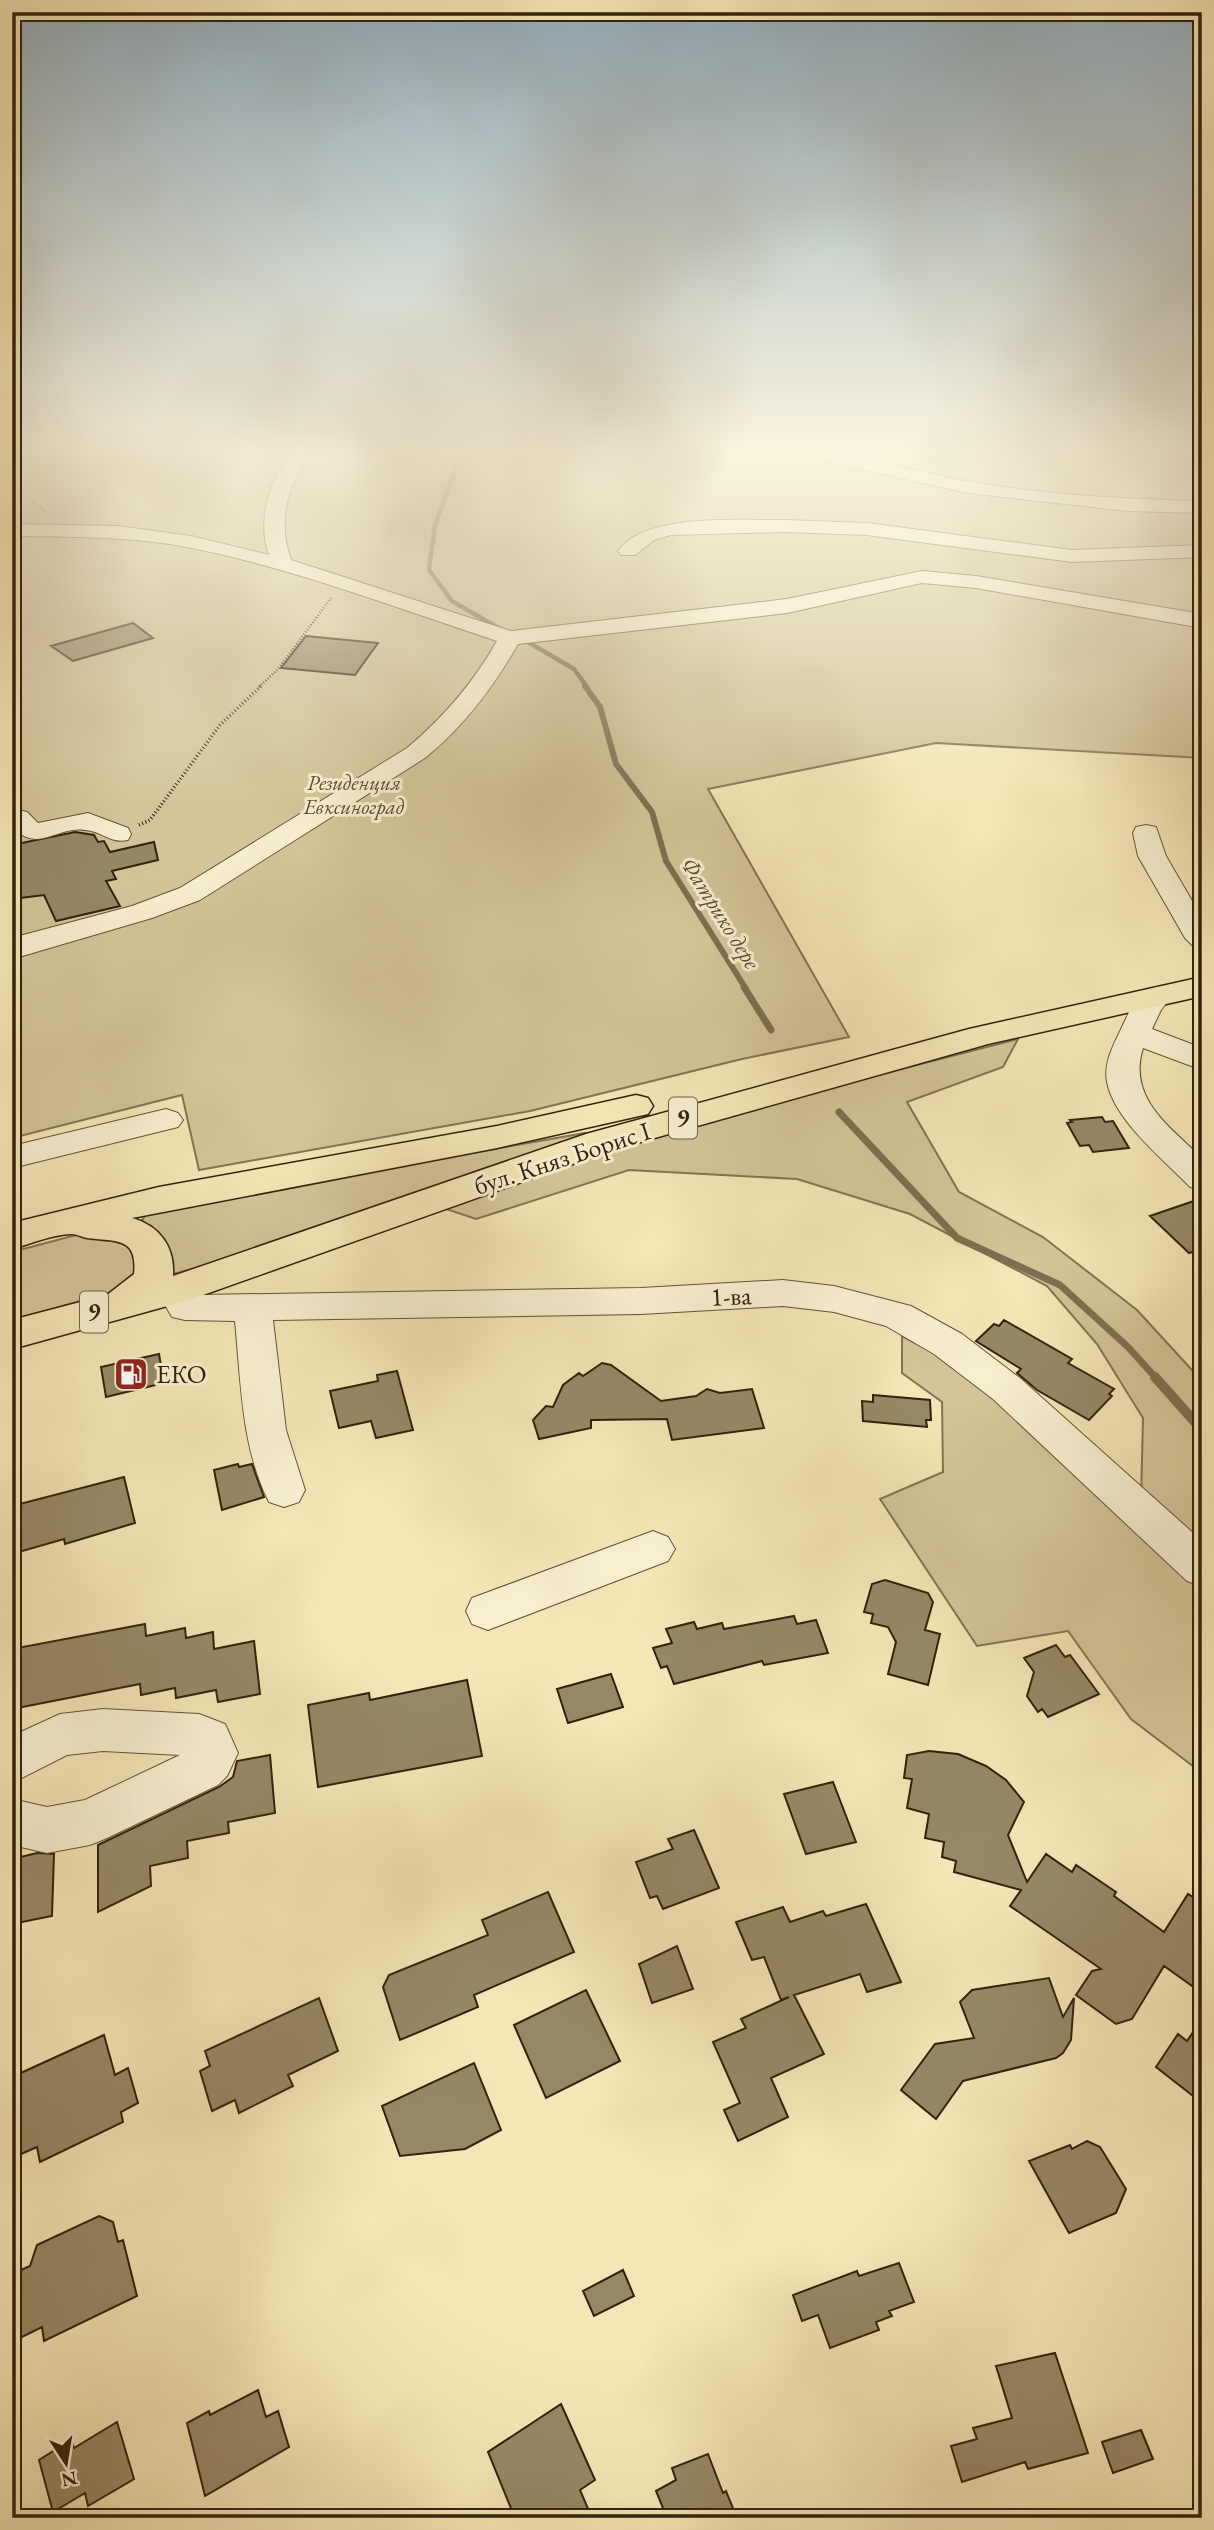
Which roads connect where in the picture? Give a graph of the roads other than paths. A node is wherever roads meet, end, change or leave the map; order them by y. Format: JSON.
{"nodes":[{"id":1,"x":304,"y":571,"type":"edge"},
{"id":2,"x":908,"y":571,"type":"edge"},
{"id":3,"x":909,"y":578,"type":"junction"},
{"id":4,"x":1202,"y":621,"type":"edge"},
{"id":5,"x":510,"y":638,"type":"junction"},
{"id":6,"x":12,"y":819,"type":"edge"},
{"id":7,"x":118,"y":834,"type":"road end"},
{"id":8,"x":1146,"y":834,"type":"dead end"},
{"id":9,"x":1202,"y":939,"type":"edge"},
{"id":10,"x":12,"y":950,"type":"edge"},
{"id":11,"x":1202,"y":965,"type":"edge"},
{"id":12,"x":1202,"y":986,"type":"edge"},
{"id":13,"x":1157,"y":996,"type":"junction"},
{"id":14,"x":1135,"y":1033,"type":"junction"},
{"id":15,"x":1202,"y":1060,"type":"edge"},
{"id":16,"x":166,"y":1120,"type":"dead end"},
{"id":17,"x":12,"y":1157,"type":"edge"},
{"id":18,"x":1202,"y":1179,"type":"edge"},
{"id":19,"x":51,"y":1226,"type":"junction"},
{"id":20,"x":12,"y":1236,"type":"edge"},
{"id":21,"x":175,"y":1290,"type":"junction"},
{"id":22,"x":117,"y":1306,"type":"junction"},
{"id":23,"x":253,"y":1307,"type":"junction"},
{"id":24,"x":12,"y":1335,"type":"edge"},
{"id":25,"x":284,"y":1490,"type":"dead end"},
{"id":26,"x":653,"y":1549,"type":"dead end"},
{"id":27,"x":1202,"y":1568,"type":"edge"},
{"id":28,"x":488,"y":1611,"type":"dead end"},
{"id":29,"x":12,"y":1761,"type":"edge"},
{"id":30,"x":12,"y":1822,"type":"edge"}],
"edges":[{"from":1,"to":5,"type":"street"},
{"from":2,"to":3,"type":"street"},
{"from":3,"to":4,"type":"street"},
{"from":3,"to":5,"type":"street"},
{"from":5,"to":10,"type":"street"},
{"from":6,"to":7,"type":"street"},
{"from":8,"to":9,"type":"street"},
{"from":11,"to":19,"type":"highway","name":"бул. Княз Борис I","number":"9"},
{"from":12,"to":13,"type":"highway","name":"бул. Княз Борис I","number":"9"},
{"from":13,"to":14,"type":"street"},
{"from":13,"to":21,"type":"highway","name":"бул. Княз Борис I","number":"9"},
{"from":14,"to":15,"type":"street"},
{"from":14,"to":18,"type":"street"},
{"from":16,"to":17,"type":"street"},
{"from":19,"to":20,"type":"highway","name":"бул. Княз Борис I","number":"9"},
{"from":19,"to":22,"type":"highway"},
{"from":21,"to":22,"type":"highway","name":"бул. Княз Борис I","number":"9"},
{"from":21,"to":23,"type":"street","name":"1-ва"},
{"from":22,"to":24,"type":"highway","name":"бул. Княз Борис I","number":"9"},
{"from":23,"to":25,"type":"street"},
{"from":23,"to":27,"type":"street","name":"1-ва"},
{"from":26,"to":28,"type":"street"},
{"from":29,"to":30,"type":"street"}]}
